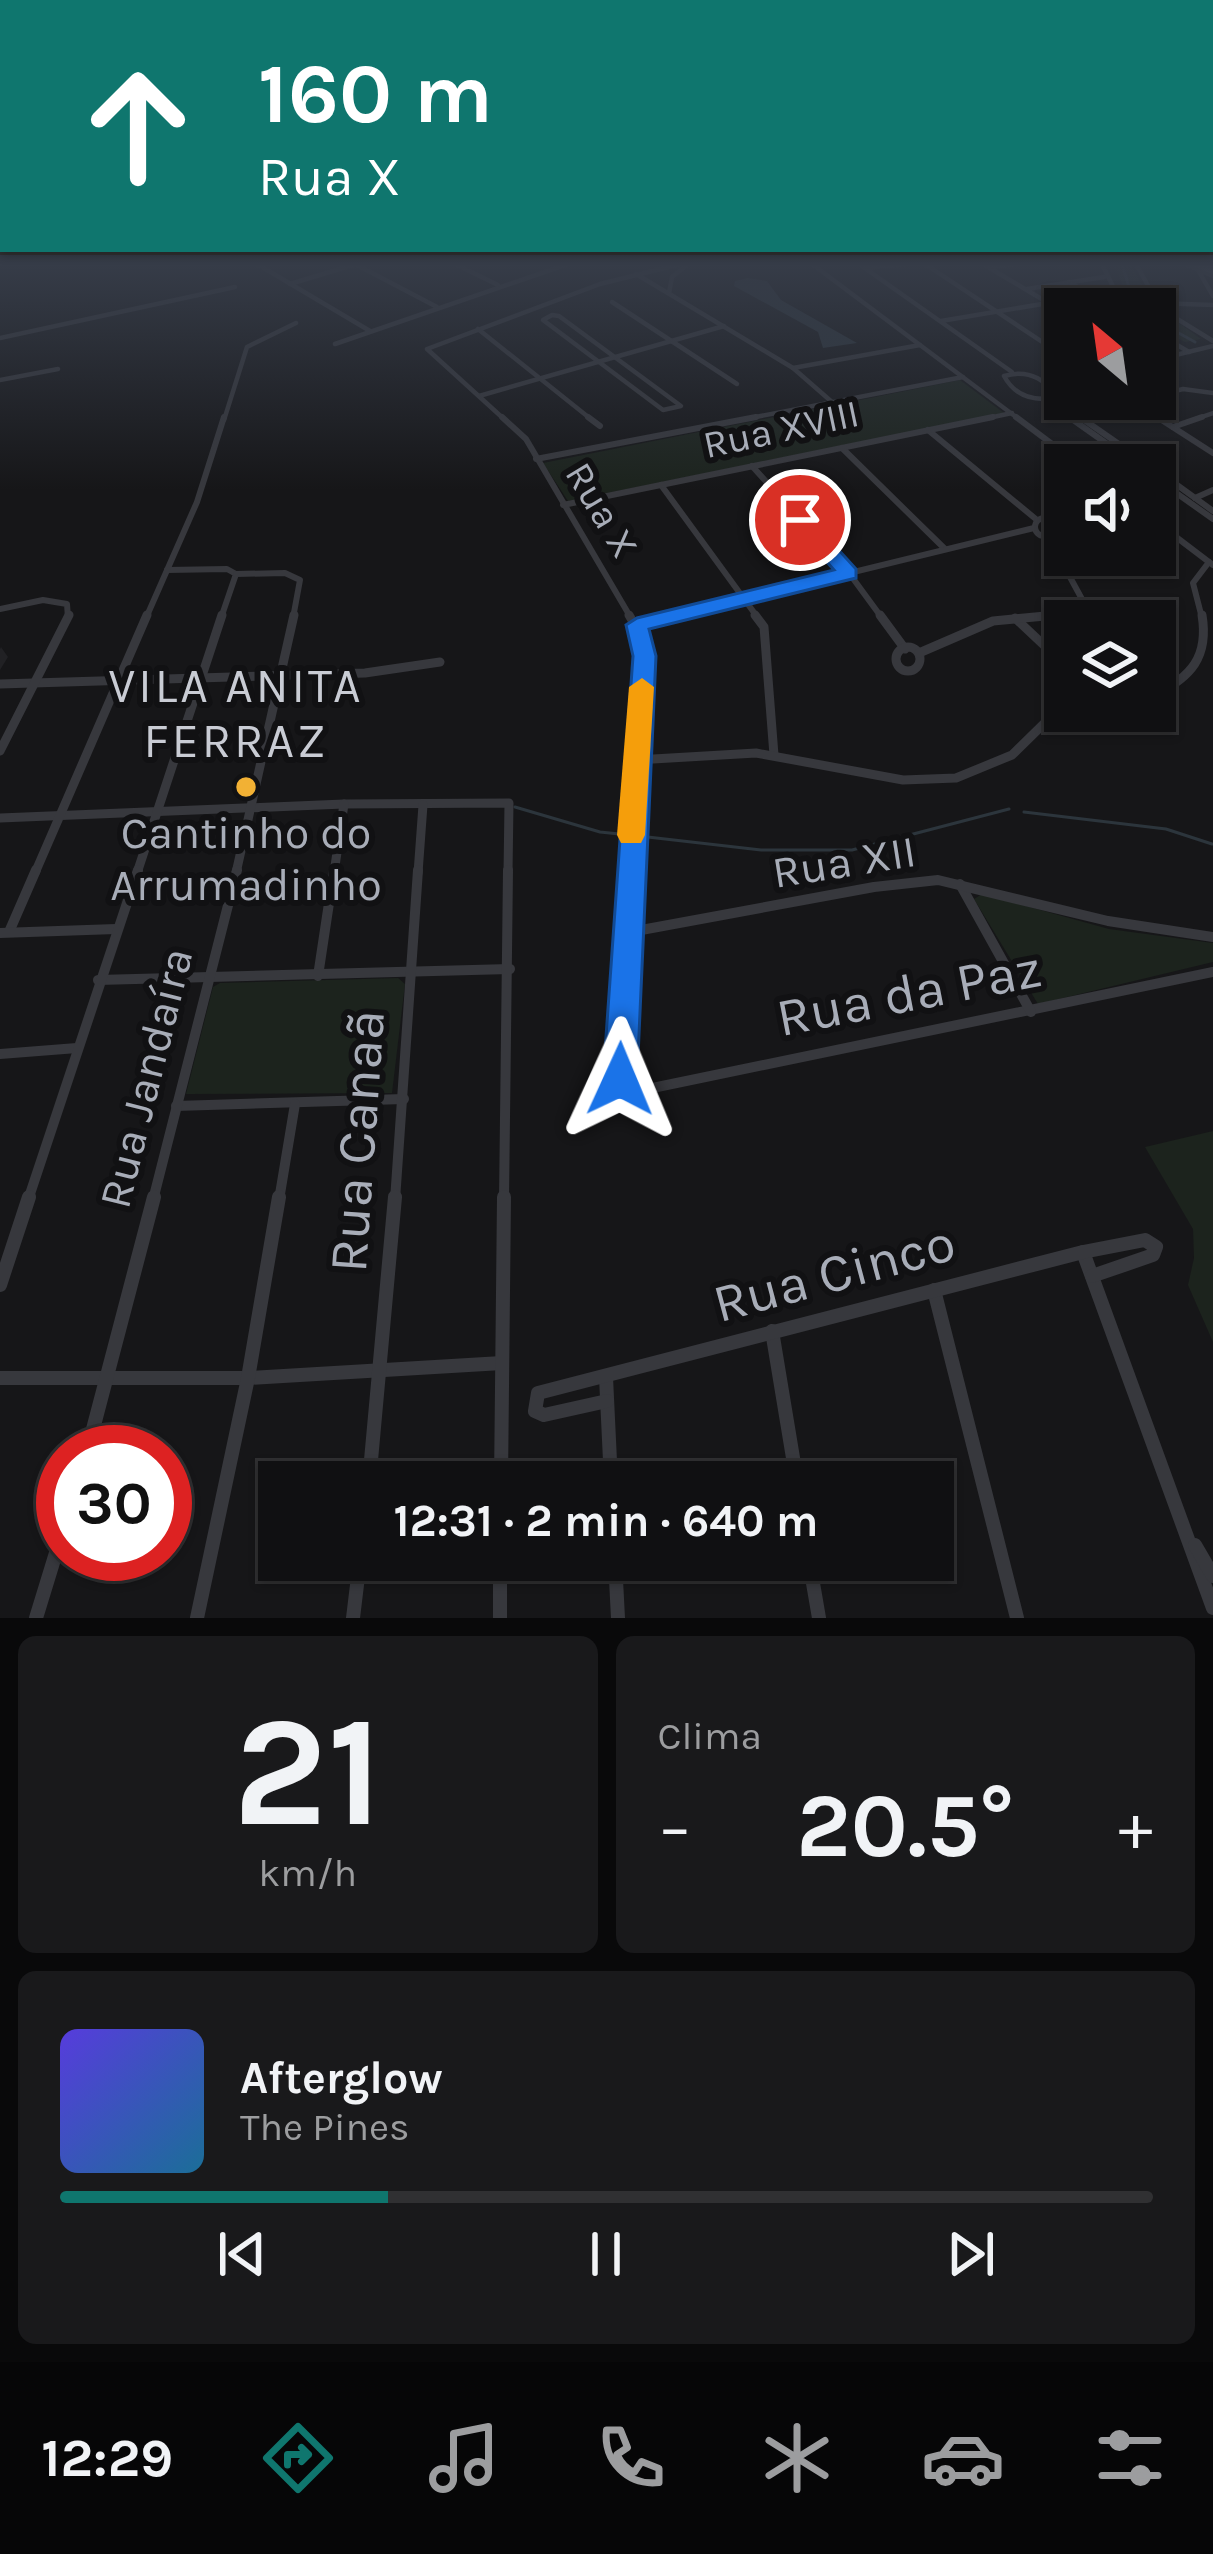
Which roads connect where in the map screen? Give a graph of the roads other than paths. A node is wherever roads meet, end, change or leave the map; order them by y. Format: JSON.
{"nodes":[{"id":1,"x":261,"y":340,"type":"edge"},
{"id":2,"x":347,"y":340,"type":"edge"},
{"id":3,"x":449,"y":340,"type":"edge"},
{"id":4,"x":491,"y":340,"type":"edge"},
{"id":5,"x":570,"y":340,"type":"edge"},
{"id":6,"x":592,"y":340,"type":"edge"},
{"id":7,"x":670,"y":340,"type":"joint"},
{"id":8,"x":746,"y":340,"type":"edge"},
{"id":9,"x":913,"y":340,"type":"edge"},
{"id":10,"x":966,"y":340,"type":"edge"},
{"id":11,"x":335,"y":344,"type":"dead end"},
{"id":12,"x":1176,"y":344,"type":"edge"},
{"id":13,"x":1213,"y":344,"type":"edge"},
{"id":14,"x":920,"y":345,"type":"junction"},
{"id":15,"x":1190,"y":352,"type":"junction"},
{"id":16,"x":1176,"y":355,"type":"edge"},
{"id":17,"x":615,"y":356,"type":"junction"},
{"id":18,"x":598,"y":361,"type":"junction"},
{"id":19,"x":793,"y":368,"type":"junction"},
{"id":20,"x":58,"y":369,"type":"dead end"},
{"id":21,"x":1012,"y":372,"type":"junction"},
{"id":22,"x":963,"y":377,"type":"junction"},
{"id":23,"x":540,"y":378,"type":"junction"},
{"id":24,"x":0,"y":380,"type":"edge"},
{"id":25,"x":1044,"y":381,"type":"edge"},
{"id":26,"x":737,"y":385,"type":"dead end"},
{"id":27,"x":1176,"y":391,"type":"edge"},
{"id":28,"x":1213,"y":393,"type":"edge"},
{"id":29,"x":479,"y":395,"type":"junction"},
{"id":30,"x":1022,"y":395,"type":"junction"},
{"id":31,"x":995,"y":400,"type":"junction"},
{"id":32,"x":1044,"y":400,"type":"edge"},
{"id":33,"x":832,"y":402,"type":"junction"},
{"id":34,"x":1012,"y":413,"type":"junction"},
{"id":35,"x":1213,"y":413,"type":"edge"},
{"id":36,"x":1073,"y":420,"type":"edge"},
{"id":37,"x":1088,"y":420,"type":"edge"},
{"id":38,"x":1162,"y":420,"type":"edge"},
{"id":39,"x":601,"y":426,"type":"dead end"},
{"id":40,"x":1173,"y":427,"type":"junction"},
{"id":41,"x":928,"y":430,"type":"junction"},
{"id":42,"x":526,"y":439,"type":"junction"},
{"id":43,"x":1053,"y":444,"type":"edge"},
{"id":44,"x":1107,"y":444,"type":"edge"},
{"id":45,"x":1119,"y":444,"type":"edge"},
{"id":46,"x":841,"y":448,"type":"junction"},
{"id":47,"x":1213,"y":453,"type":"edge"},
{"id":48,"x":550,"y":456,"type":"junction"},
{"id":49,"x":536,"y":459,"type":"junction"},
{"id":50,"x":752,"y":466,"type":"junction"},
{"id":51,"x":661,"y":485,"type":"junction"},
{"id":52,"x":1176,"y":485,"type":"edge"},
{"id":53,"x":1176,"y":488,"type":"edge"},
{"id":54,"x":1213,"y":490,"type":"edge"},
{"id":55,"x":1195,"y":497,"type":"junction"},
{"id":56,"x":563,"y":505,"type":"junction"},
{"id":57,"x":1213,"y":515,"type":"edge"},
{"id":58,"x":1036,"y":524,"type":"junction"},
{"id":59,"x":1044,"y":524,"type":"edge"},
{"id":60,"x":1044,"y":531,"type":"edge"},
{"id":61,"x":1176,"y":537,"type":"edge"},
{"id":62,"x":945,"y":549,"type":"junction"},
{"id":63,"x":1211,"y":564,"type":"edge"},
{"id":64,"x":167,"y":570,"type":"junction"},
{"id":65,"x":849,"y":573,"type":"junction"},
{"id":66,"x":235,"y":576,"type":"junction"},
{"id":67,"x":1067,"y":576,"type":"edge"},
{"id":68,"x":745,"y":597,"type":"junction"},
{"id":69,"x":0,"y":609,"type":"edge"},
{"id":70,"x":1015,"y":618,"type":"junction"},
{"id":71,"x":883,"y":621,"type":"junction"},
{"id":72,"x":637,"y":625,"type":"junction"},
{"id":73,"x":950,"y":639,"type":"junction"},
{"id":74,"x":1044,"y":645,"type":"edge"},
{"id":75,"x":905,"y":649,"type":"junction"},
{"id":76,"x":919,"y":653,"type":"junction"},
{"id":77,"x":893,"y":655,"type":"junction"},
{"id":78,"x":440,"y":662,"type":"dead end"},
{"id":79,"x":923,"y":664,"type":"junction"},
{"id":80,"x":282,"y":675,"type":"junction"},
{"id":81,"x":202,"y":677,"type":"junction"},
{"id":82,"x":118,"y":680,"type":"junction"},
{"id":83,"x":35,"y":682,"type":"junction"},
{"id":84,"x":0,"y":684,"type":"edge"},
{"id":85,"x":1176,"y":685,"type":"edge"},
{"id":86,"x":1044,"y":724,"type":"edge"},
{"id":87,"x":0,"y":751,"type":"edge"},
{"id":88,"x":774,"y":755,"type":"junction"},
{"id":89,"x":636,"y":760,"type":"junction"},
{"id":90,"x":344,"y":804,"type":"junction"},
{"id":91,"x":423,"y":805,"type":"junction"},
{"id":92,"x":249,"y":810,"type":"junction"},
{"id":93,"x":157,"y":813,"type":"junction"},
{"id":94,"x":60,"y":816,"type":"junction"},
{"id":95,"x":0,"y":818,"type":"edge"},
{"id":96,"x":960,"y":884,"type":"junction"},
{"id":97,"x":116,"y":929,"type":"junction"},
{"id":98,"x":5,"y":933,"type":"edge"},
{"id":99,"x":625,"y":933,"type":"junction"},
{"id":100,"x":1213,"y":937,"type":"edge"},
{"id":101,"x":511,"y":969,"type":"junction"},
{"id":102,"x":410,"y":972,"type":"junction"},
{"id":103,"x":1213,"y":972,"type":"edge"},
{"id":104,"x":318,"y":976,"type":"junction"},
{"id":105,"x":208,"y":979,"type":"junction"},
{"id":106,"x":98,"y":980,"type":"junction"},
{"id":107,"x":1031,"y":1012,"type":"junction"},
{"id":108,"x":77,"y":1048,"type":"junction"},
{"id":109,"x":0,"y":1054,"type":"edge"},
{"id":110,"x":624,"y":1084,"type":"joint"},
{"id":111,"x":404,"y":1099,"type":"junction"},
{"id":112,"x":295,"y":1104,"type":"junction"},
{"id":113,"x":176,"y":1106,"type":"junction"},
{"id":114,"x":1083,"y":1252,"type":"junction"},
{"id":115,"x":1092,"y":1276,"type":"junction"},
{"id":116,"x":0,"y":1285,"type":"edge"},
{"id":117,"x":934,"y":1290,"type":"junction"},
{"id":118,"x":772,"y":1331,"type":"junction"},
{"id":119,"x":502,"y":1363,"type":"junction"},
{"id":120,"x":382,"y":1370,"type":"junction"},
{"id":121,"x":110,"y":1377,"type":"junction"},
{"id":122,"x":606,"y":1377,"type":"junction"},
{"id":123,"x":0,"y":1378,"type":"edge"},
{"id":124,"x":248,"y":1378,"type":"junction"},
{"id":125,"x":607,"y":1401,"type":"junction"},
{"id":126,"x":95,"y":1425,"type":"edge"},
{"id":127,"x":371,"y":1461,"type":"edge"},
{"id":128,"x":501,"y":1461,"type":"edge"},
{"id":129,"x":610,"y":1461,"type":"edge"},
{"id":130,"x":794,"y":1461,"type":"edge"},
{"id":131,"x":1183,"y":1525,"type":"junction"},
{"id":132,"x":1213,"y":1576,"type":"edge"},
{"id":133,"x":47,"y":1581,"type":"edge"},
{"id":134,"x":357,"y":1581,"type":"edge"},
{"id":135,"x":500,"y":1581,"type":"edge"},
{"id":136,"x":616,"y":1581,"type":"edge"},
{"id":137,"x":813,"y":1581,"type":"edge"},
{"id":138,"x":1213,"y":1608,"type":"edge"},
{"id":139,"x":36,"y":1618,"type":"edge"},
{"id":140,"x":197,"y":1618,"type":"edge"},
{"id":141,"x":353,"y":1618,"type":"edge"},
{"id":142,"x":500,"y":1618,"type":"edge"},
{"id":143,"x":618,"y":1618,"type":"edge"},
{"id":144,"x":819,"y":1618,"type":"edge"},
{"id":145,"x":1018,"y":1618,"type":"edge"}],
"edges":[{"from":1,"to":64,"type":"street"},
{"from":2,"to":11,"type":"street"},
{"from":3,"to":29,"type":"street","name":"Rua X"},
{"from":4,"to":23,"type":"street"},
{"from":5,"to":18,"type":"street"},
{"from":6,"to":17,"type":"street"},
{"from":7,"to":17,"type":"street"},
{"from":7,"to":26,"type":"street"},
{"from":8,"to":19,"type":"street"},
{"from":9,"to":14,"type":"street"},
{"from":10,"to":21,"type":"street"},
{"from":12,"to":15,"type":"street"},
{"from":13,"to":15,"type":"street"},
{"from":14,"to":19,"type":"street"},
{"from":14,"to":22,"type":"street"},
{"from":15,"to":16,"type":"street"},
{"from":17,"to":18,"type":"street"},
{"from":17,"to":18,"type":"street"},
{"from":18,"to":23,"type":"street"},
{"from":19,"to":33,"type":"street"},
{"from":20,"to":24,"type":"street"},
{"from":21,"to":25,"type":"street"},
{"from":21,"to":30,"type":"street"},
{"from":22,"to":31,"type":"street"},
{"from":22,"to":33,"type":"street"},
{"from":23,"to":29,"type":"street"},
{"from":23,"to":39,"type":"street"},
{"from":27,"to":28,"type":"street"},
{"from":29,"to":42,"type":"street","name":"Rua X"},
{"from":30,"to":31,"type":"street"},
{"from":30,"to":32,"type":"street"},
{"from":31,"to":34,"type":"street"},
{"from":33,"to":48,"type":"street"},
{"from":34,"to":41,"type":"street","name":"Rua XVIII"},
{"from":34,"to":43,"type":"street"},
{"from":35,"to":40,"type":"street"},
{"from":36,"to":44,"type":"street"},
{"from":37,"to":45,"type":"street"},
{"from":38,"to":40,"type":"street"},
{"from":40,"to":47,"type":"street"},
{"from":41,"to":46,"type":"street","name":"Rua XVIII"},
{"from":41,"to":58,"type":"street"},
{"from":42,"to":48,"type":"street"},
{"from":42,"to":49,"type":"street","name":"Rua X"},
{"from":46,"to":50,"type":"street","name":"Rua XVIII"},
{"from":46,"to":62,"type":"street"},
{"from":48,"to":49,"type":"street"},
{"from":49,"to":56,"type":"street","name":"Rua X"},
{"from":50,"to":51,"type":"street","name":"Rua XVIII"},
{"from":50,"to":65,"type":"street"},
{"from":51,"to":56,"type":"street","name":"Rua XVIII"},
{"from":51,"to":68,"type":"street"},
{"from":52,"to":55,"type":"street"},
{"from":53,"to":57,"type":"street"},
{"from":54,"to":55,"type":"street"},
{"from":55,"to":57,"type":"street"},
{"from":56,"to":72,"type":"street","name":"Rua X"},
{"from":58,"to":59,"type":"street"},
{"from":58,"to":60,"type":"street"},
{"from":58,"to":62,"type":"street"},
{"from":61,"to":63,"type":"street"},
{"from":62,"to":65,"type":"street"},
{"from":63,"to":85,"type":"street"},
{"from":64,"to":66,"type":"street"},
{"from":64,"to":82,"type":"street"},
{"from":65,"to":68,"type":"street"},
{"from":65,"to":71,"type":"street"},
{"from":66,"to":80,"type":"street","name":"Rua Jandaíra"},
{"from":66,"to":81,"type":"street"},
{"from":67,"to":70,"type":"street"},
{"from":68,"to":72,"type":"street"},
{"from":68,"to":88,"type":"street"},
{"from":69,"to":83,"type":"street"},
{"from":70,"to":73,"type":"street"},
{"from":70,"to":74,"type":"street"},
{"from":71,"to":75,"type":"street"},
{"from":71,"to":77,"type":"street"},
{"from":72,"to":89,"type":"street","name":"Rua X"},
{"from":73,"to":76,"type":"street"},
{"from":73,"to":79,"type":"street"},
{"from":75,"to":76,"type":"street"},
{"from":75,"to":77,"type":"street"},
{"from":76,"to":79,"type":"street"},
{"from":77,"to":79,"type":"street"},
{"from":78,"to":80,"type":"street"},
{"from":80,"to":81,"type":"street"},
{"from":80,"to":92,"type":"street","name":"Rua Jandaíra"},
{"from":81,"to":82,"type":"street"},
{"from":81,"to":93,"type":"street"},
{"from":82,"to":83,"type":"street"},
{"from":82,"to":94,"type":"street"},
{"from":83,"to":84,"type":"street"},
{"from":83,"to":87,"type":"street"},
{"from":86,"to":88,"type":"street"},
{"from":88,"to":89,"type":"street"},
{"from":89,"to":99,"type":"street","name":"Rua X"},
{"from":90,"to":91,"type":"street"},
{"from":90,"to":92,"type":"street"},
{"from":90,"to":104,"type":"street"},
{"from":91,"to":101,"type":"street"},
{"from":91,"to":102,"type":"street","name":"Rua Canaã"},
{"from":92,"to":93,"type":"street"},
{"from":92,"to":105,"type":"street","name":"Rua Jandaíra"},
{"from":93,"to":94,"type":"street"},
{"from":93,"to":97,"type":"street"},
{"from":94,"to":95,"type":"street"},
{"from":94,"to":98,"type":"street"},
{"from":96,"to":99,"type":"street","name":"Rua XII"},
{"from":96,"to":100,"type":"street","name":"Rua XII"},
{"from":96,"to":107,"type":"street"},
{"from":97,"to":98,"type":"street"},
{"from":97,"to":106,"type":"street"},
{"from":99,"to":110,"type":"street","name":"Rua X"},
{"from":101,"to":102,"type":"street"},
{"from":101,"to":119,"type":"street"},
{"from":102,"to":104,"type":"street"},
{"from":102,"to":111,"type":"street","name":"Rua Canaã"},
{"from":103,"to":107,"type":"street","name":"Rua da Paz"},
{"from":104,"to":105,"type":"street"},
{"from":105,"to":106,"type":"street"},
{"from":105,"to":113,"type":"street","name":"Rua Jandaíra"},
{"from":106,"to":108,"type":"street"},
{"from":107,"to":110,"type":"street","name":"Rua da Paz"},
{"from":108,"to":109,"type":"street"},
{"from":108,"to":116,"type":"street"},
{"from":111,"to":112,"type":"street"},
{"from":111,"to":120,"type":"street","name":"Rua Canaã"},
{"from":112,"to":113,"type":"street"},
{"from":112,"to":124,"type":"street"},
{"from":113,"to":121,"type":"street","name":"Rua Jandaíra"},
{"from":114,"to":115,"type":"street"},
{"from":114,"to":115,"type":"street","name":"Rua Cinco"},
{"from":114,"to":117,"type":"street","name":"Rua Cinco"},
{"from":115,"to":131,"type":"street"},
{"from":117,"to":118,"type":"street","name":"Rua Cinco"},
{"from":117,"to":145,"type":"street"},
{"from":118,"to":122,"type":"street","name":"Rua Cinco"},
{"from":118,"to":130,"type":"street"},
{"from":119,"to":120,"type":"street"},
{"from":119,"to":128,"type":"street"},
{"from":120,"to":124,"type":"street"},
{"from":120,"to":127,"type":"street","name":"Rua Canaã"},
{"from":121,"to":123,"type":"street"},
{"from":121,"to":124,"type":"street"},
{"from":121,"to":126,"type":"street","name":"Rua Jandaíra"},
{"from":122,"to":125,"type":"street"},
{"from":122,"to":125,"type":"street","name":"Rua Cinco"},
{"from":124,"to":140,"type":"street"},
{"from":125,"to":129,"type":"street"},
{"from":131,"to":132,"type":"street"},
{"from":131,"to":138,"type":"street"},
{"from":133,"to":139,"type":"street"},
{"from":134,"to":141,"type":"street"},
{"from":135,"to":142,"type":"street"},
{"from":136,"to":143,"type":"street"},
{"from":137,"to":144,"type":"street"}]}
